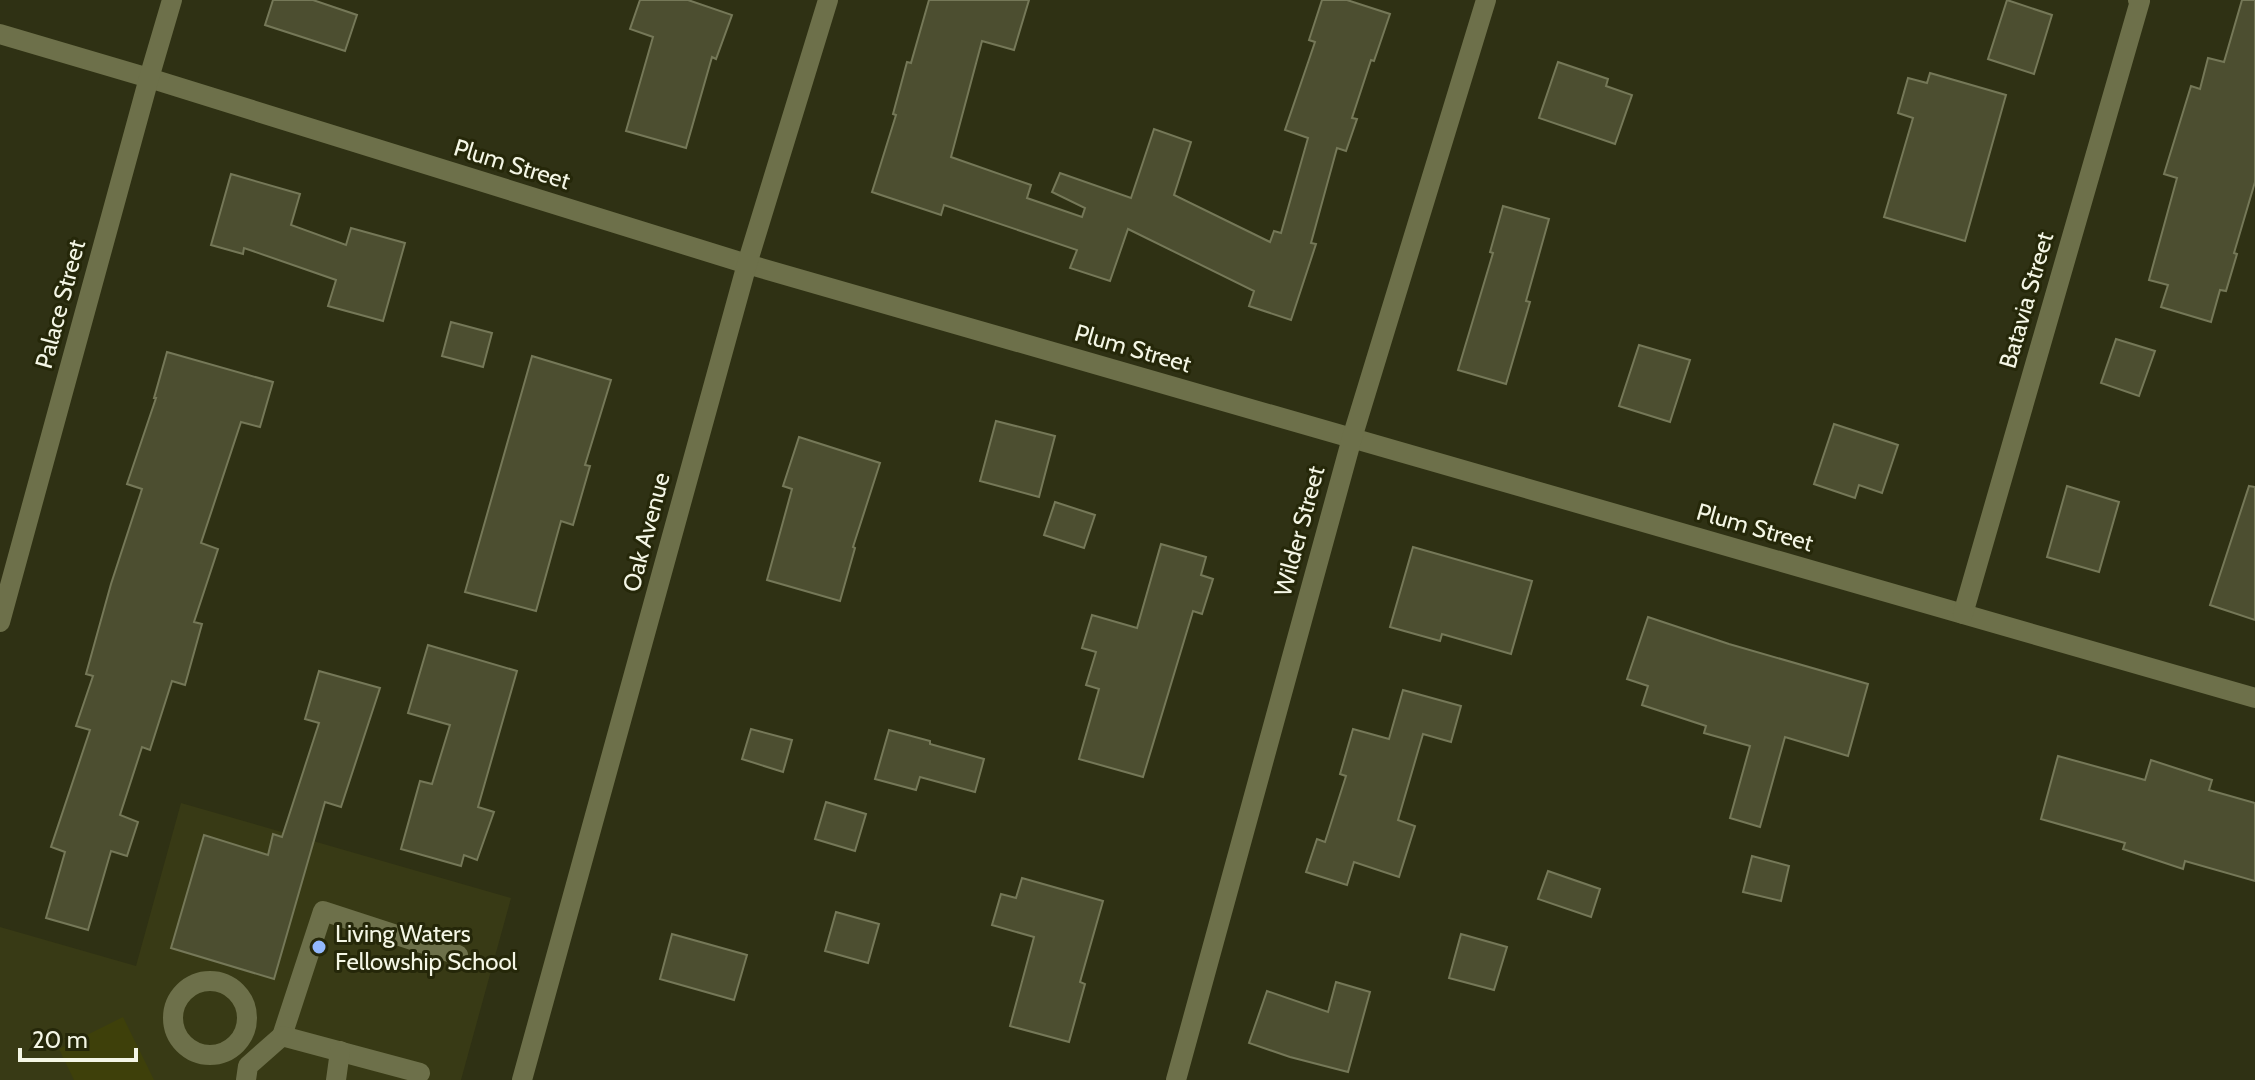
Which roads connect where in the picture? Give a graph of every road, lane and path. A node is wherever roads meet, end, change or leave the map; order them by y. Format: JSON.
{"nodes":[{"id":1,"x":172,"y":0,"type":"edge"},
{"id":2,"x":828,"y":0,"type":"edge"},
{"id":3,"x":1486,"y":0,"type":"edge"},
{"id":4,"x":2139,"y":0,"type":"edge"},
{"id":5,"x":0,"y":34,"type":"edge"},
{"id":6,"x":149,"y":78,"type":"junction"},
{"id":7,"x":747,"y":264,"type":"junction"},
{"id":8,"x":1352,"y":438,"type":"junction"},
{"id":9,"x":1963,"y":614,"type":"junction"},
{"id":10,"x":0,"y":622,"type":"edge"},
{"id":11,"x":2255,"y":698,"type":"edge"},
{"id":12,"x":458,"y":955,"type":"dead end"},
{"id":13,"x":282,"y":1036,"type":"junction"},
{"id":14,"x":235,"y":1045,"type":"dead end"},
{"id":15,"x":340,"y":1051,"type":"junction"},
{"id":16,"x":247,"y":1073,"type":"edge"},
{"id":17,"x":420,"y":1073,"type":"dead end"},
{"id":18,"x":336,"y":1080,"type":"edge"},
{"id":19,"x":522,"y":1080,"type":"edge"},
{"id":20,"x":1176,"y":1080,"type":"edge"}],
"edges":[{"from":1,"to":6,"type":"street","name":"Palace Street"},
{"from":2,"to":7,"type":"street","name":"Oak Avenue"},
{"from":3,"to":8,"type":"street","name":"Wilder Street"},
{"from":4,"to":9,"type":"street","name":"Batavia Street"},
{"from":5,"to":6,"type":"street","name":"Plum Street"},
{"from":6,"to":7,"type":"street","name":"Plum Street"},
{"from":6,"to":10,"type":"street","name":"Palace Street"},
{"from":7,"to":8,"type":"street","name":"Plum Street"},
{"from":7,"to":19,"type":"street","name":"Oak Avenue"},
{"from":8,"to":9,"type":"street","name":"Plum Street"},
{"from":8,"to":20,"type":"street","name":"Wilder Street"},
{"from":9,"to":11,"type":"street","name":"Plum Street"},
{"from":12,"to":13,"type":"street"},
{"from":13,"to":15,"type":"street"},
{"from":13,"to":16,"type":"street"},
{"from":14,"to":16,"type":"street"},
{"from":15,"to":17,"type":"street"},
{"from":15,"to":18,"type":"street"}]}
